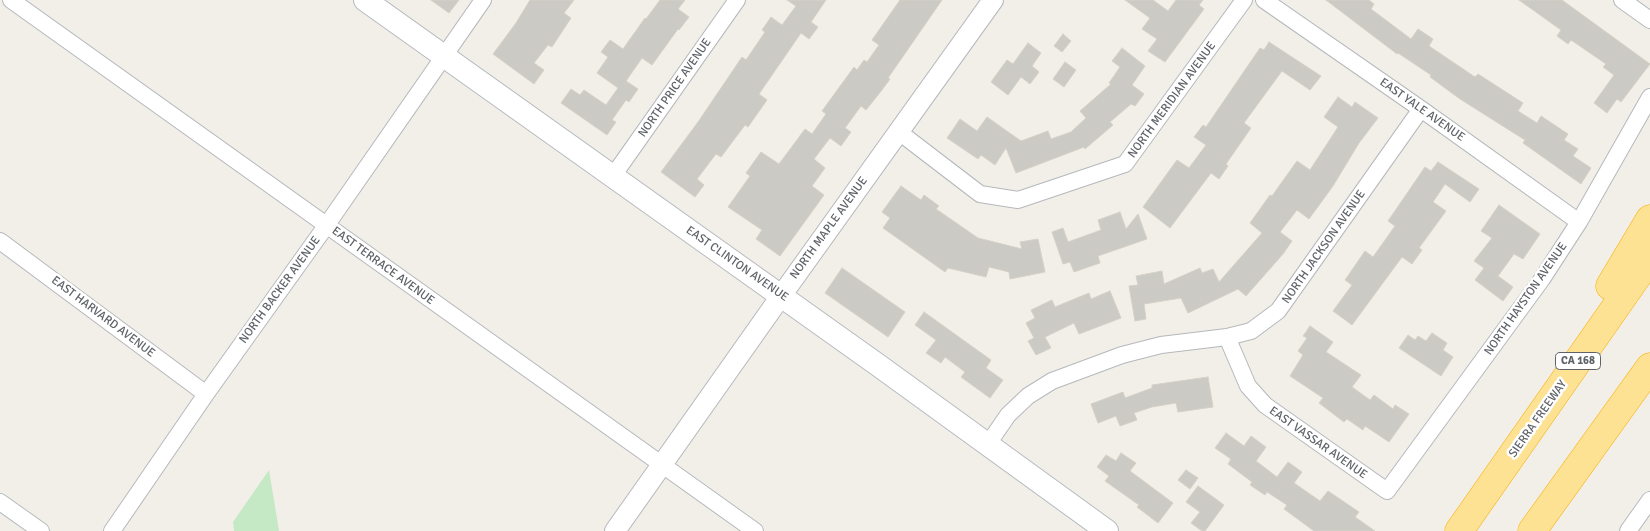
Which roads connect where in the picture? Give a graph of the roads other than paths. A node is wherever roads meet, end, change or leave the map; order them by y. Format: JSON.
{"nodes":[{"id":1,"x":12,"y":0,"type":"edge"},
{"id":2,"x":365,"y":0,"type":"edge"},
{"id":3,"x":483,"y":0,"type":"edge"},
{"id":4,"x":737,"y":0,"type":"edge"},
{"id":5,"x":992,"y":0,"type":"edge"},
{"id":6,"x":1244,"y":0,"type":"edge"},
{"id":7,"x":1264,"y":0,"type":"edge"},
{"id":8,"x":1622,"y":0,"type":"edge"},
{"id":9,"x":1650,"y":20,"type":"edge"},
{"id":10,"x":444,"y":57,"type":"junction"},
{"id":11,"x":1650,"y":97,"type":"edge"},
{"id":12,"x":1421,"y":109,"type":"junction"},
{"id":13,"x":899,"y":132,"type":"junction"},
{"id":14,"x":613,"y":176,"type":"junction"},
{"id":15,"x":1650,"y":218,"type":"edge"},
{"id":16,"x":1579,"y":222,"type":"junction"},
{"id":17,"x":326,"y":226,"type":"junction"},
{"id":18,"x":0,"y":241,"type":"edge"},
{"id":19,"x":1650,"y":258,"type":"edge"},
{"id":20,"x":781,"y":296,"type":"junction"},
{"id":21,"x":1227,"y":337,"type":"junction"},
{"id":22,"x":1650,"y":367,"type":"edge"},
{"id":23,"x":206,"y":394,"type":"junction"},
{"id":24,"x":988,"y":444,"type":"junction"},
{"id":25,"x":662,"y":465,"type":"junction"},
{"id":26,"x":1506,"y":465,"type":"junction"},
{"id":27,"x":1387,"y":491,"type":"joint"},
{"id":28,"x":1650,"y":500,"type":"edge"},
{"id":29,"x":0,"y":502,"type":"edge"},
{"id":30,"x":41,"y":531,"type":"edge"},
{"id":31,"x":112,"y":531,"type":"edge"},
{"id":32,"x":615,"y":531,"type":"edge"},
{"id":33,"x":755,"y":531,"type":"edge"},
{"id":34,"x":1107,"y":531,"type":"edge"},
{"id":35,"x":1459,"y":531,"type":"edge"},
{"id":36,"x":1532,"y":531,"type":"edge"},
{"id":37,"x":1628,"y":531,"type":"edge"}],
"edges":[{"from":1,"to":17,"type":"street","name":"EAST TERRACE AVENUE"},
{"from":2,"to":10,"type":"main road","name":"EAST CLINTON AVENUE"},
{"from":3,"to":10,"type":"street","name":"NORTH BACKER AVENUE"},
{"from":4,"to":14,"type":"street","name":"NORTH PRICE AVENUE"},
{"from":5,"to":13,"type":"street","name":"NORTH MAPLE AVENUE"},
{"from":6,"to":13,"type":"street","name":"NORTH MERIDIAN AVENUE"},
{"from":7,"to":12,"type":"street","name":"EAST YALE AVENUE"},
{"from":8,"to":9,"type":"street"},
{"from":10,"to":14,"type":"main road","name":"EAST CLINTON AVENUE"},
{"from":10,"to":17,"type":"street","name":"NORTH BACKER AVENUE"},
{"from":11,"to":16,"type":"street","name":"NORTH HAYSTON AVENUE"},
{"from":12,"to":16,"type":"street","name":"EAST YALE AVENUE"},
{"from":12,"to":21,"type":"street","name":"NORTH JACKSON AVENUE"},
{"from":13,"to":20,"type":"street","name":"NORTH MAPLE AVENUE"},
{"from":14,"to":20,"type":"main road","name":"EAST CLINTON AVENUE"},
{"from":15,"to":26,"type":"highway"},
{"from":16,"to":27,"type":"street","name":"NORTH HAYSTON AVENUE"},
{"from":17,"to":23,"type":"street","name":"NORTH BACKER AVENUE"},
{"from":17,"to":25,"type":"street","name":"EAST TERRACE AVENUE"},
{"from":18,"to":23,"type":"street","name":"EAST HARVARD AVENUE"},
{"from":19,"to":26,"type":"highway","name":"SIERRA FREEWAY","number":"CA 168"},
{"from":20,"to":24,"type":"main road","name":"EAST CLINTON AVENUE"},
{"from":20,"to":25,"type":"street","name":"NORTH MAPLE AVENUE"},
{"from":21,"to":24,"type":"street","name":"NORTH JACKSON AVENUE"},
{"from":21,"to":27,"type":"street","name":"EAST VASSAR AVENUE"},
{"from":22,"to":36,"type":"highway"},
{"from":23,"to":31,"type":"street","name":"NORTH BACKER AVENUE"},
{"from":24,"to":34,"type":"main road","name":"EAST CLINTON AVENUE"},
{"from":25,"to":32,"type":"street","name":"NORTH MAPLE AVENUE"},
{"from":25,"to":33,"type":"street","name":"EAST TERRACE AVENUE"},
{"from":26,"to":35,"type":"highway","name":"SIERRA FREEWAY","number":"CA 168"},
{"from":28,"to":37,"type":"street"},
{"from":29,"to":30,"type":"street"}]}
